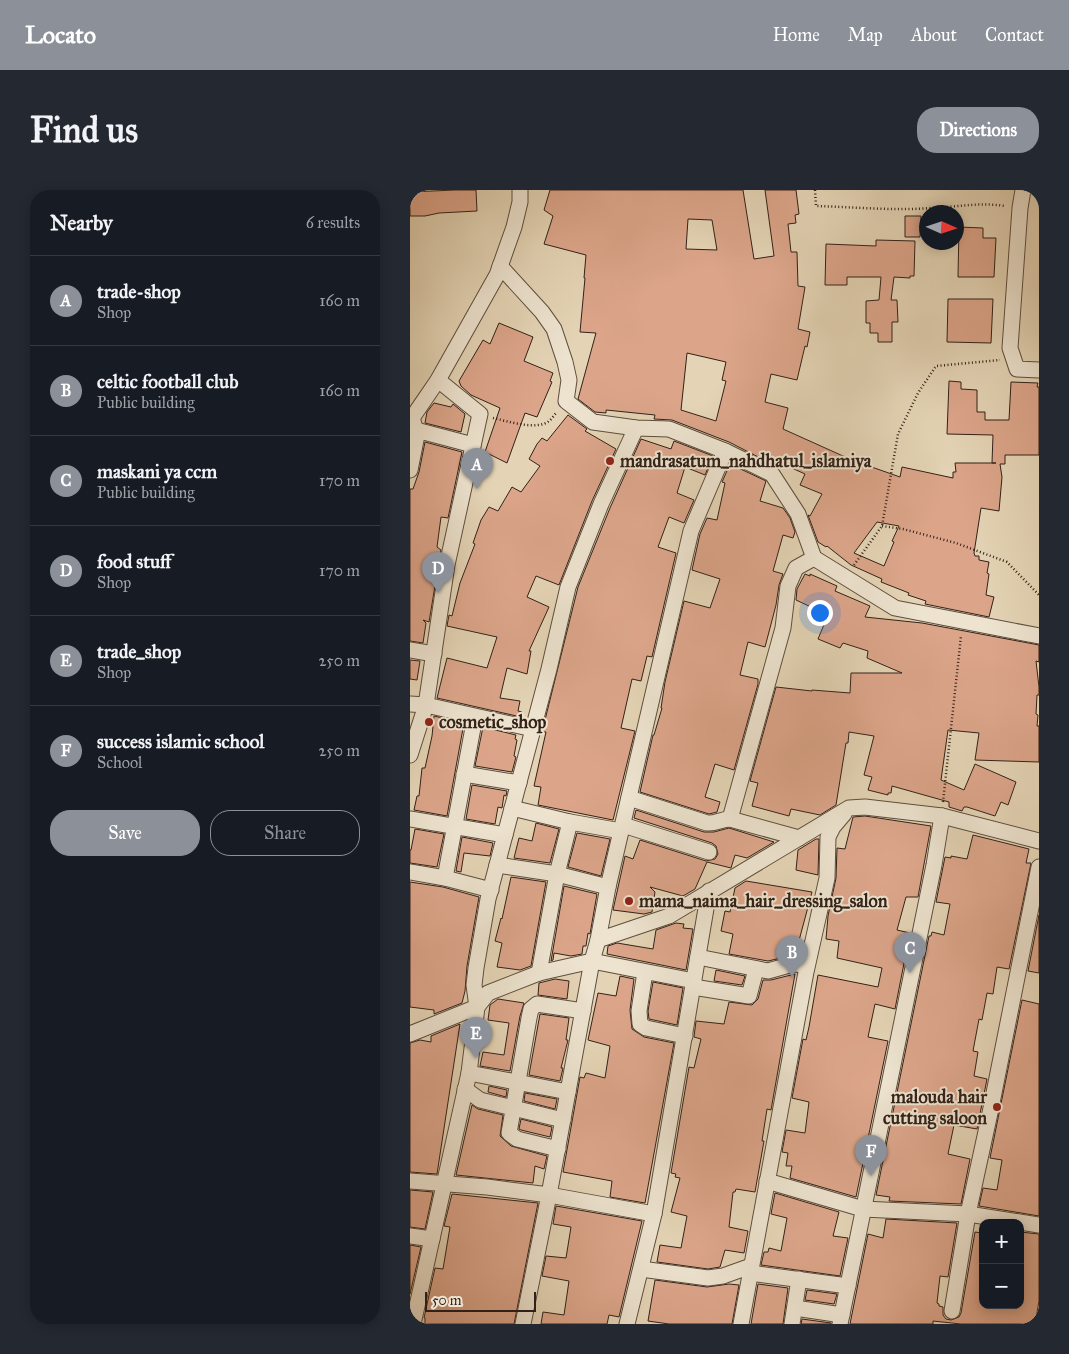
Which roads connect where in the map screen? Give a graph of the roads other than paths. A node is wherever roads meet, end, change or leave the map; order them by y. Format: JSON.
{"nodes":[{"id":1,"x":520,"y":190,"type":"edge"},
{"id":2,"x":1023,"y":190,"type":"edge"},
{"id":3,"x":500,"y":266,"type":"junction"},
{"id":4,"x":1039,"y":370,"type":"edge"},
{"id":5,"x":438,"y":380,"type":"junction"},
{"id":6,"x":413,"y":422,"type":"edge"},
{"id":7,"x":636,"y":428,"type":"junction"},
{"id":8,"x":473,"y":445,"type":"junction"},
{"id":9,"x":725,"y":451,"type":"junction"},
{"id":10,"x":410,"y":470,"type":"edge"},
{"id":11,"x":814,"y":558,"type":"junction"},
{"id":12,"x":1039,"y":636,"type":"edge"},
{"id":13,"x":410,"y":650,"type":"edge"},
{"id":14,"x":434,"y":654,"type":"junction"},
{"id":15,"x":410,"y":704,"type":"edge"},
{"id":16,"x":426,"y":705,"type":"junction"},
{"id":17,"x":475,"y":717,"type":"junction"},
{"id":18,"x":533,"y":729,"type":"junction"},
{"id":19,"x":410,"y":755,"type":"edge"},
{"id":20,"x":464,"y":774,"type":"junction"},
{"id":21,"x":519,"y":783,"type":"junction"},
{"id":22,"x":629,"y":798,"type":"junction"},
{"id":23,"x":512,"y":808,"type":"junction"},
{"id":24,"x":849,"y":808,"type":"junction"},
{"id":25,"x":678,"y":813,"type":"junction"},
{"id":26,"x":942,"y":816,"type":"junction"},
{"id":27,"x":410,"y":819,"type":"edge"},
{"id":28,"x":730,"y":819,"type":"junction"},
{"id":29,"x":570,"y":822,"type":"junction"},
{"id":30,"x":455,"y":827,"type":"junction"},
{"id":31,"x":622,"y":828,"type":"junction"},
{"id":32,"x":505,"y":835,"type":"junction"},
{"id":33,"x":799,"y":838,"type":"junction"},
{"id":34,"x":670,"y":840,"type":"junction"},
{"id":35,"x":1039,"y":841,"type":"edge"},
{"id":36,"x":709,"y":852,"type":"dead end"},
{"id":37,"x":497,"y":865,"type":"junction"},
{"id":38,"x":1039,"y":867,"type":"edge"},
{"id":39,"x":410,"y":872,"type":"edge"},
{"id":40,"x":557,"y":874,"type":"junction"},
{"id":41,"x":445,"y":878,"type":"junction"},
{"id":42,"x":608,"y":887,"type":"junction"},
{"id":43,"x":491,"y":890,"type":"junction"},
{"id":44,"x":709,"y":891,"type":"junction"},
{"id":45,"x":598,"y":940,"type":"junction"},
{"id":46,"x":698,"y":957,"type":"junction"},
{"id":47,"x":592,"y":961,"type":"junction"},
{"id":48,"x":808,"y":965,"type":"junction"},
{"id":49,"x":756,"y":969,"type":"junction"},
{"id":50,"x":645,"y":972,"type":"junction"},
{"id":51,"x":539,"y":973,"type":"junction"},
{"id":52,"x":693,"y":984,"type":"junction"},
{"id":53,"x":477,"y":1007,"type":"junction"},
{"id":54,"x":582,"y":1011,"type":"junction"},
{"id":55,"x":410,"y":1034,"type":"edge"},
{"id":56,"x":685,"y":1036,"type":"junction"},
{"id":57,"x":469,"y":1073,"type":"junction"},
{"id":58,"x":519,"y":1083,"type":"junction"},
{"id":59,"x":466,"y":1089,"type":"junction"},
{"id":60,"x":568,"y":1092,"type":"junction"},
{"id":61,"x":514,"y":1109,"type":"junction"},
{"id":62,"x":563,"y":1120,"type":"junction"},
{"id":63,"x":558,"y":1149,"type":"junction"},
{"id":64,"x":410,"y":1181,"type":"edge"},
{"id":65,"x":767,"y":1181,"type":"junction"},
{"id":66,"x":444,"y":1184,"type":"junction"},
{"id":67,"x":549,"y":1196,"type":"junction"},
{"id":68,"x":863,"y":1209,"type":"junction"},
{"id":69,"x":654,"y":1214,"type":"junction"},
{"id":70,"x":968,"y":1214,"type":"junction"},
{"id":71,"x":1039,"y":1225,"type":"edge"},
{"id":72,"x":410,"y":1236,"type":"edge"},
{"id":73,"x":432,"y":1239,"type":"junction"},
{"id":74,"x":641,"y":1269,"type":"junction"},
{"id":75,"x":750,"y":1269,"type":"junction"},
{"id":76,"x":799,"y":1280,"type":"junction"},
{"id":77,"x":848,"y":1286,"type":"junction"},
{"id":78,"x":795,"y":1308,"type":"junction"},
{"id":79,"x":952,"y":1311,"type":"dead end"},
{"id":80,"x":841,"y":1320,"type":"edge"},
{"id":81,"x":413,"y":1324,"type":"edge"},
{"id":82,"x":523,"y":1324,"type":"edge"},
{"id":83,"x":631,"y":1324,"type":"edge"},
{"id":84,"x":741,"y":1324,"type":"edge"},
{"id":85,"x":792,"y":1324,"type":"edge"}],
"edges":[{"from":1,"to":3,"type":"street"},
{"from":2,"to":4,"type":"street"},
{"from":3,"to":5,"type":"street"},
{"from":3,"to":7,"type":"street"},
{"from":5,"to":6,"type":"street"},
{"from":5,"to":8,"type":"street"},
{"from":6,"to":8,"type":"street"},
{"from":6,"to":10,"type":"street"},
{"from":7,"to":9,"type":"street"},
{"from":7,"to":18,"type":"street"},
{"from":8,"to":14,"type":"street"},
{"from":9,"to":11,"type":"street"},
{"from":9,"to":22,"type":"street"},
{"from":11,"to":12,"type":"street"},
{"from":11,"to":28,"type":"street"},
{"from":13,"to":14,"type":"street"},
{"from":14,"to":16,"type":"street"},
{"from":15,"to":16,"type":"street"},
{"from":16,"to":17,"type":"street"},
{"from":16,"to":19,"type":"street"},
{"from":17,"to":18,"type":"street"},
{"from":17,"to":20,"type":"street"},
{"from":18,"to":21,"type":"street"},
{"from":20,"to":21,"type":"street"},
{"from":20,"to":30,"type":"street"},
{"from":21,"to":23,"type":"street"},
{"from":22,"to":25,"type":"street"},
{"from":22,"to":31,"type":"street"},
{"from":23,"to":29,"type":"street"},
{"from":23,"to":32,"type":"street"},
{"from":24,"to":26,"type":"street"},
{"from":24,"to":33,"type":"street"},
{"from":24,"to":48,"type":"street"},
{"from":25,"to":28,"type":"street"},
{"from":25,"to":34,"type":"street"},
{"from":26,"to":35,"type":"street"},
{"from":26,"to":68,"type":"street"},
{"from":27,"to":30,"type":"street"},
{"from":28,"to":33,"type":"street"},
{"from":29,"to":31,"type":"street"},
{"from":29,"to":40,"type":"street"},
{"from":30,"to":32,"type":"street"},
{"from":30,"to":41,"type":"street"},
{"from":31,"to":34,"type":"street"},
{"from":31,"to":42,"type":"street"},
{"from":32,"to":37,"type":"street"},
{"from":33,"to":44,"type":"street"},
{"from":34,"to":36,"type":"street"},
{"from":37,"to":40,"type":"street"},
{"from":37,"to":43,"type":"street"},
{"from":38,"to":70,"type":"street"},
{"from":39,"to":41,"type":"street"},
{"from":40,"to":42,"type":"street"},
{"from":40,"to":51,"type":"street"},
{"from":41,"to":43,"type":"street"},
{"from":42,"to":45,"type":"street"},
{"from":43,"to":53,"type":"street"},
{"from":44,"to":45,"type":"street"},
{"from":44,"to":46,"type":"street"},
{"from":45,"to":47,"type":"street"},
{"from":46,"to":49,"type":"street"},
{"from":46,"to":52,"type":"street"},
{"from":47,"to":50,"type":"street"},
{"from":47,"to":51,"type":"street"},
{"from":47,"to":54,"type":"street"},
{"from":48,"to":49,"type":"street"},
{"from":48,"to":65,"type":"street"},
{"from":49,"to":52,"type":"street"},
{"from":50,"to":52,"type":"street"},
{"from":50,"to":56,"type":"street"},
{"from":51,"to":53,"type":"street"},
{"from":52,"to":56,"type":"street"},
{"from":53,"to":55,"type":"street"},
{"from":53,"to":57,"type":"street"},
{"from":54,"to":58,"type":"street"},
{"from":54,"to":60,"type":"street"},
{"from":56,"to":69,"type":"street"},
{"from":57,"to":58,"type":"street"},
{"from":57,"to":59,"type":"street"},
{"from":58,"to":60,"type":"street"},
{"from":58,"to":61,"type":"street"},
{"from":59,"to":61,"type":"street"},
{"from":59,"to":66,"type":"street"},
{"from":60,"to":62,"type":"street"},
{"from":61,"to":62,"type":"street"},
{"from":61,"to":63,"type":"street"},
{"from":62,"to":63,"type":"street"},
{"from":63,"to":67,"type":"street"},
{"from":64,"to":66,"type":"street"},
{"from":65,"to":68,"type":"street"},
{"from":65,"to":75,"type":"street"},
{"from":66,"to":67,"type":"street"},
{"from":66,"to":73,"type":"street"},
{"from":67,"to":69,"type":"street"},
{"from":67,"to":82,"type":"street"},
{"from":68,"to":70,"type":"street"},
{"from":68,"to":77,"type":"street"},
{"from":69,"to":74,"type":"street"},
{"from":70,"to":71,"type":"street"},
{"from":70,"to":79,"type":"street"},
{"from":72,"to":73,"type":"street"},
{"from":73,"to":81,"type":"street"},
{"from":74,"to":75,"type":"street"},
{"from":74,"to":83,"type":"street"},
{"from":75,"to":76,"type":"street"},
{"from":75,"to":84,"type":"street"},
{"from":76,"to":77,"type":"street"},
{"from":76,"to":78,"type":"street"},
{"from":77,"to":80,"type":"street"},
{"from":78,"to":80,"type":"street"},
{"from":78,"to":85,"type":"street"}]}
